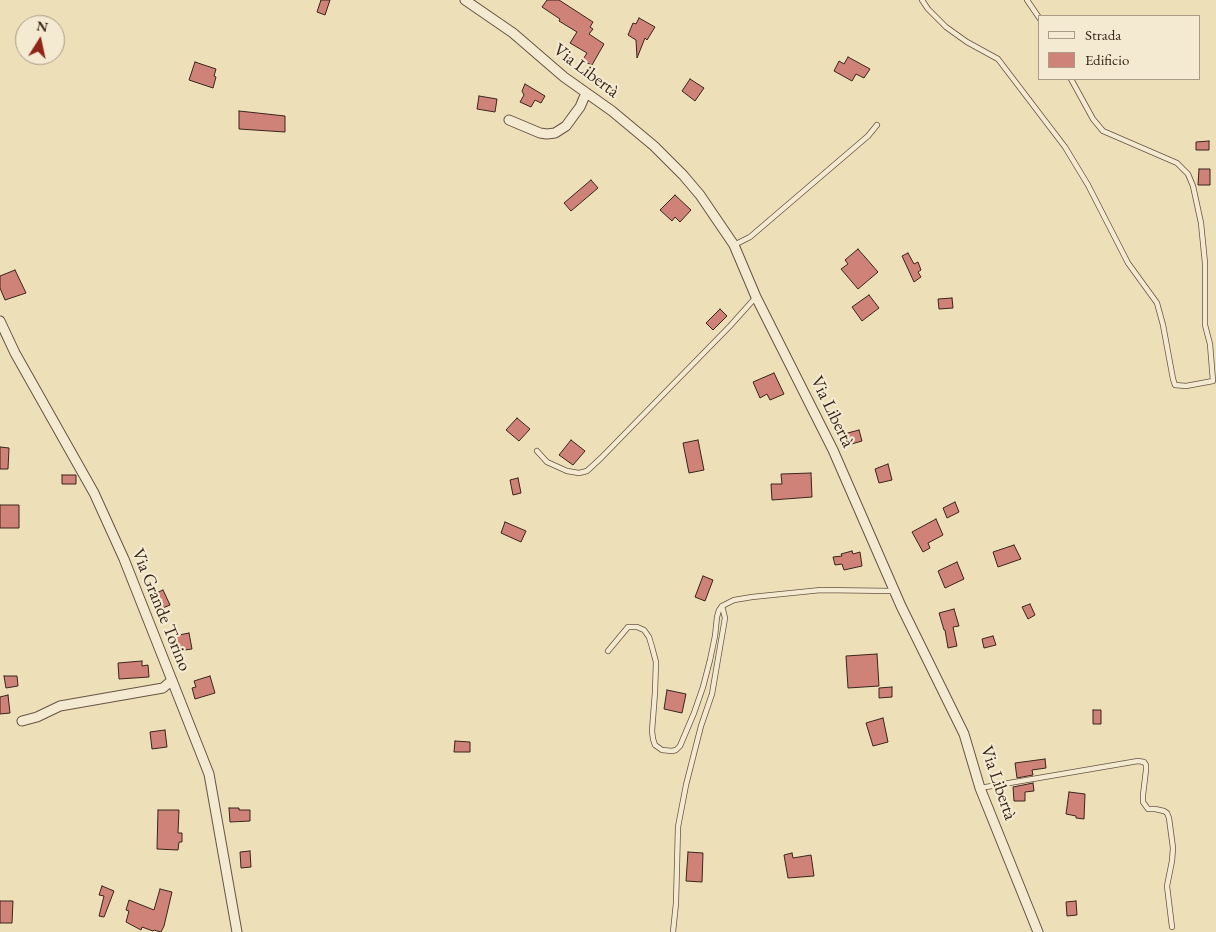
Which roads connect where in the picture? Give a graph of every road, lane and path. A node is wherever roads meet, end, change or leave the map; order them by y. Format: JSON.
{"nodes":[{"id":1,"x":465,"y":0,"type":"edge"},
{"id":2,"x":922,"y":0,"type":"edge"},
{"id":3,"x":1027,"y":0,"type":"edge"},
{"id":4,"x":1038,"y":16,"type":"edge"},
{"id":5,"x":1072,"y":80,"type":"edge"},
{"id":6,"x":586,"y":93,"type":"junction"},
{"id":7,"x":509,"y":120,"type":"dead end"},
{"id":8,"x":877,"y":125,"type":"dead end"},
{"id":9,"x":734,"y":245,"type":"junction"},
{"id":10,"x":756,"y":296,"type":"junction"},
{"id":11,"x":0,"y":321,"type":"edge"},
{"id":12,"x":537,"y":450,"type":"dead end"},
{"id":13,"x":894,"y":591,"type":"junction"},
{"id":14,"x":722,"y":606,"type":"junction"},
{"id":15,"x":608,"y":650,"type":"dead end"},
{"id":16,"x":172,"y":680,"type":"junction"},
{"id":17,"x":22,"y":721,"type":"dead end"},
{"id":18,"x":980,"y":788,"type":"junction"},
{"id":19,"x":1172,"y":927,"type":"dead end"},
{"id":20,"x":237,"y":932,"type":"edge"},
{"id":21,"x":673,"y":932,"type":"edge"},
{"id":22,"x":1038,"y":932,"type":"edge"}],
"edges":[{"from":1,"to":6,"type":"street","name":"Via Libertà"},
{"from":2,"to":5,"type":"lane"},
{"from":3,"to":4,"type":"lane"},
{"from":6,"to":7,"type":"street"},
{"from":6,"to":9,"type":"street","name":"Via Libertà"},
{"from":8,"to":9,"type":"lane"},
{"from":9,"to":10,"type":"street","name":"Via Libertà"},
{"from":10,"to":12,"type":"lane"},
{"from":10,"to":13,"type":"street","name":"Via Libertà"},
{"from":11,"to":16,"type":"street","name":"Via Grande Torino"},
{"from":13,"to":14,"type":"lane"},
{"from":13,"to":18,"type":"street","name":"Via Libertà"},
{"from":14,"to":15,"type":"lane"},
{"from":14,"to":21,"type":"lane"},
{"from":16,"to":17,"type":"street"},
{"from":16,"to":20,"type":"street","name":"Via Grande Torino"},
{"from":18,"to":19,"type":"lane"},
{"from":18,"to":22,"type":"street","name":"Via Libertà"}]}
